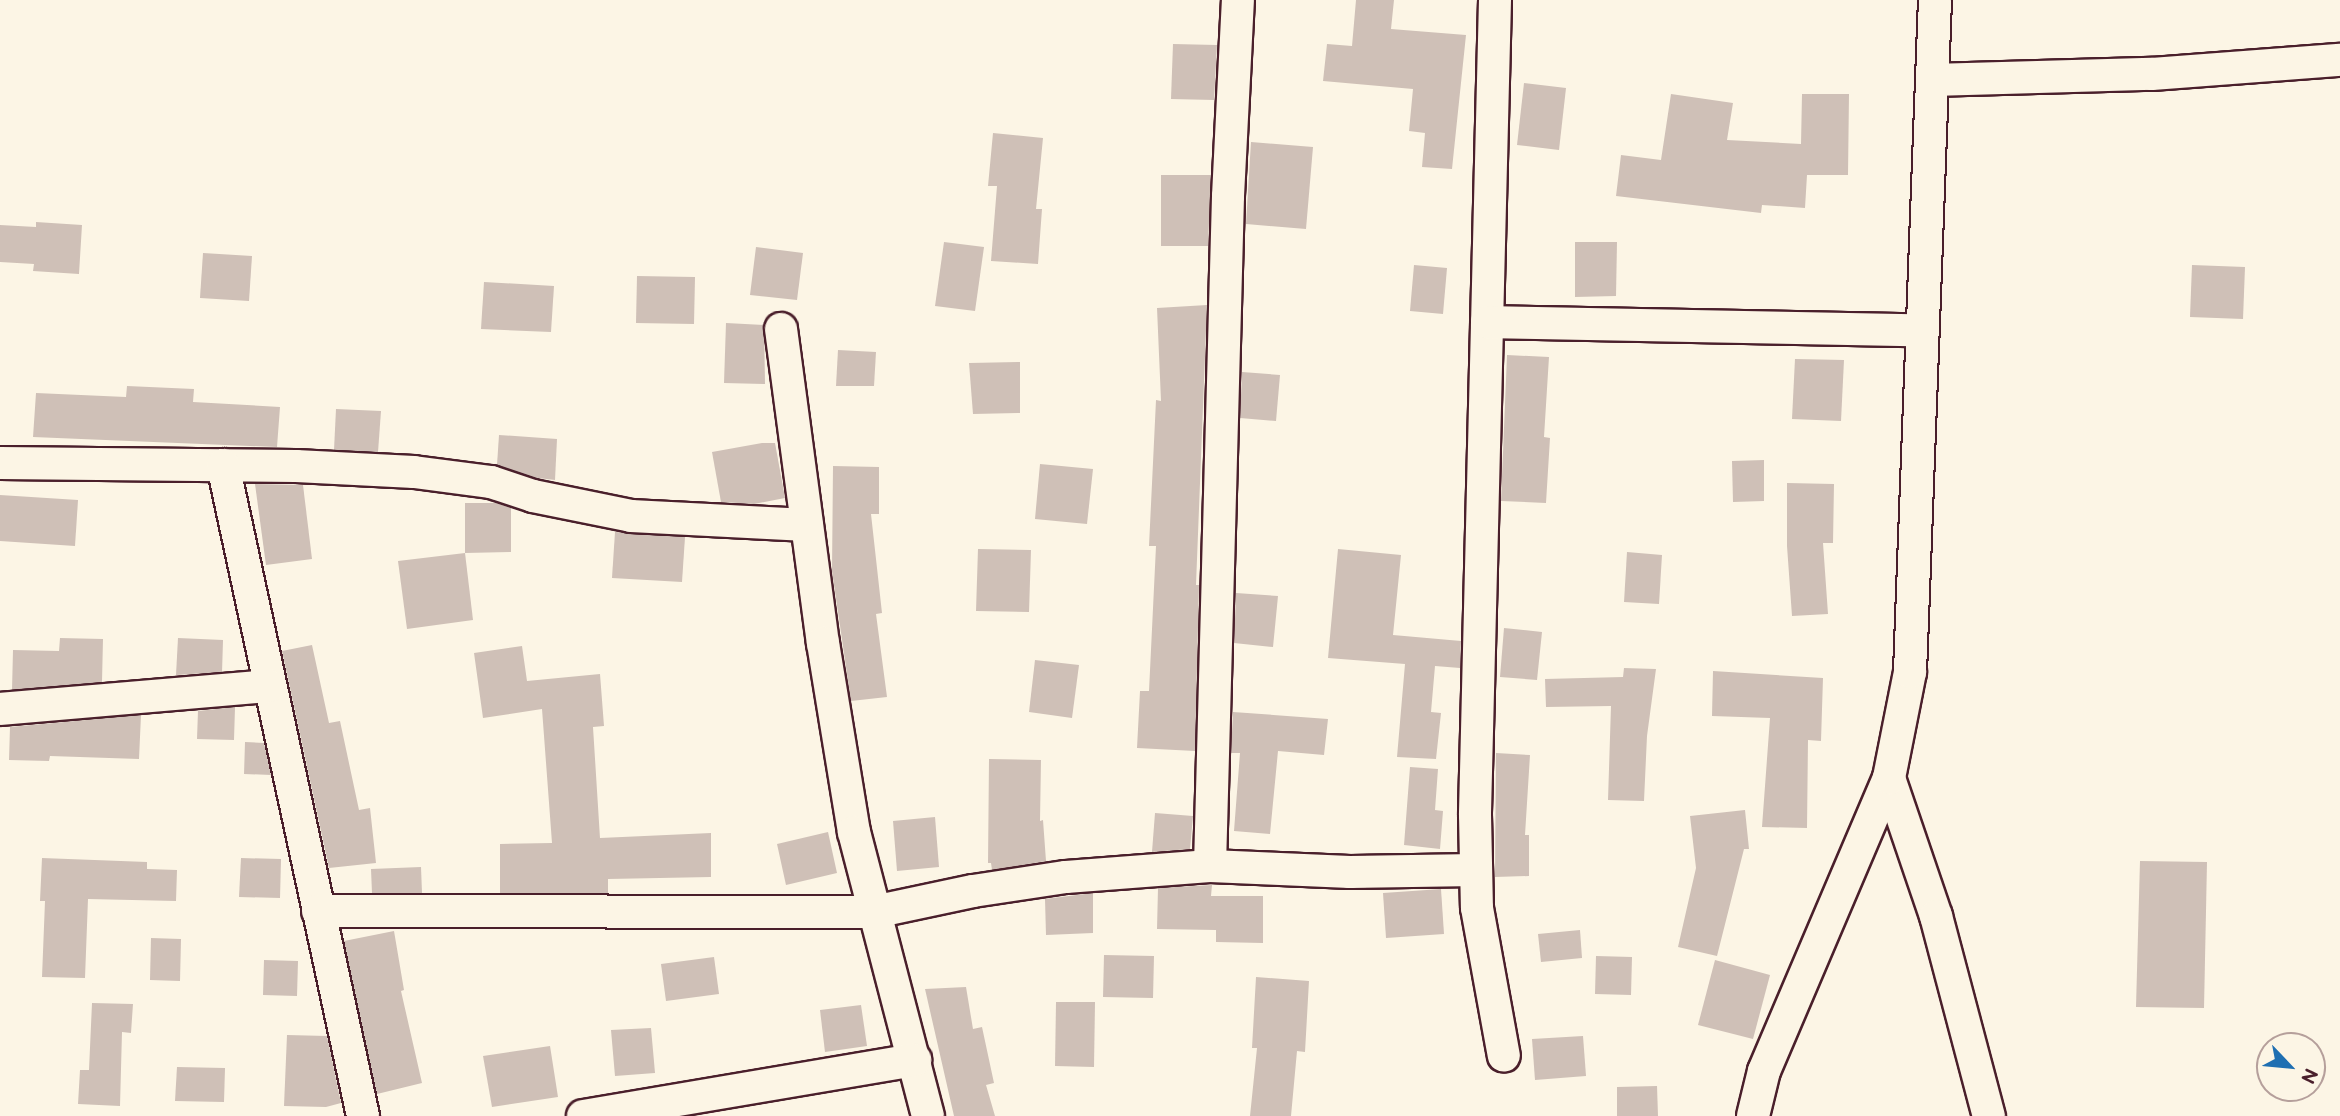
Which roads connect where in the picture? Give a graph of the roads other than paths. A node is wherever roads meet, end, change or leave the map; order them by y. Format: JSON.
{"nodes":[{"id":1,"x":1238,"y":0,"type":"edge"},
{"id":2,"x":1496,"y":0,"type":"edge"},
{"id":3,"x":1935,"y":0,"type":"edge"},
{"id":4,"x":2340,"y":60,"type":"edge"},
{"id":5,"x":1932,"y":80,"type":"junction"},
{"id":6,"x":1487,"y":322,"type":"junction"},
{"id":7,"x":781,"y":329,"type":"dead end"},
{"id":8,"x":1923,"y":330,"type":"junction"},
{"id":9,"x":0,"y":463,"type":"edge"},
{"id":10,"x":223,"y":465,"type":"junction"},
{"id":11,"x":807,"y":525,"type":"junction"},
{"id":12,"x":269,"y":685,"type":"junction"},
{"id":13,"x":0,"y":709,"type":"edge"},
{"id":14,"x":1889,"y":778,"type":"junction"},
{"id":15,"x":1210,"y":866,"type":"junction"},
{"id":16,"x":1476,"y":870,"type":"junction"},
{"id":17,"x":318,"y":911,"type":"junction"},
{"id":18,"x":874,"y":912,"type":"junction"},
{"id":19,"x":1504,"y":1056,"type":"dead end"},
{"id":20,"x":915,"y":1060,"type":"junction"},
{"id":21,"x":363,"y":1116,"type":"edge"},
{"id":22,"x":583,"y":1116,"type":"edge"},
{"id":23,"x":928,"y":1116,"type":"edge"},
{"id":24,"x":1753,"y":1116,"type":"edge"},
{"id":25,"x":1989,"y":1116,"type":"edge"}],
"edges":[{"from":1,"to":15,"type":"street"},
{"from":2,"to":6,"type":"street"},
{"from":3,"to":5,"type":"street"},
{"from":4,"to":5,"type":"street"},
{"from":5,"to":8,"type":"street"},
{"from":6,"to":8,"type":"street"},
{"from":6,"to":16,"type":"street"},
{"from":7,"to":11,"type":"street"},
{"from":8,"to":14,"type":"street"},
{"from":9,"to":10,"type":"street"},
{"from":10,"to":11,"type":"street"},
{"from":10,"to":12,"type":"street"},
{"from":11,"to":18,"type":"street"},
{"from":12,"to":13,"type":"street"},
{"from":12,"to":17,"type":"street"},
{"from":14,"to":24,"type":"street"},
{"from":14,"to":25,"type":"street"},
{"from":15,"to":16,"type":"street"},
{"from":15,"to":18,"type":"street"},
{"from":16,"to":19,"type":"street"},
{"from":17,"to":18,"type":"street"},
{"from":17,"to":21,"type":"street"},
{"from":18,"to":20,"type":"street"},
{"from":20,"to":22,"type":"street"},
{"from":20,"to":23,"type":"street"}]}
